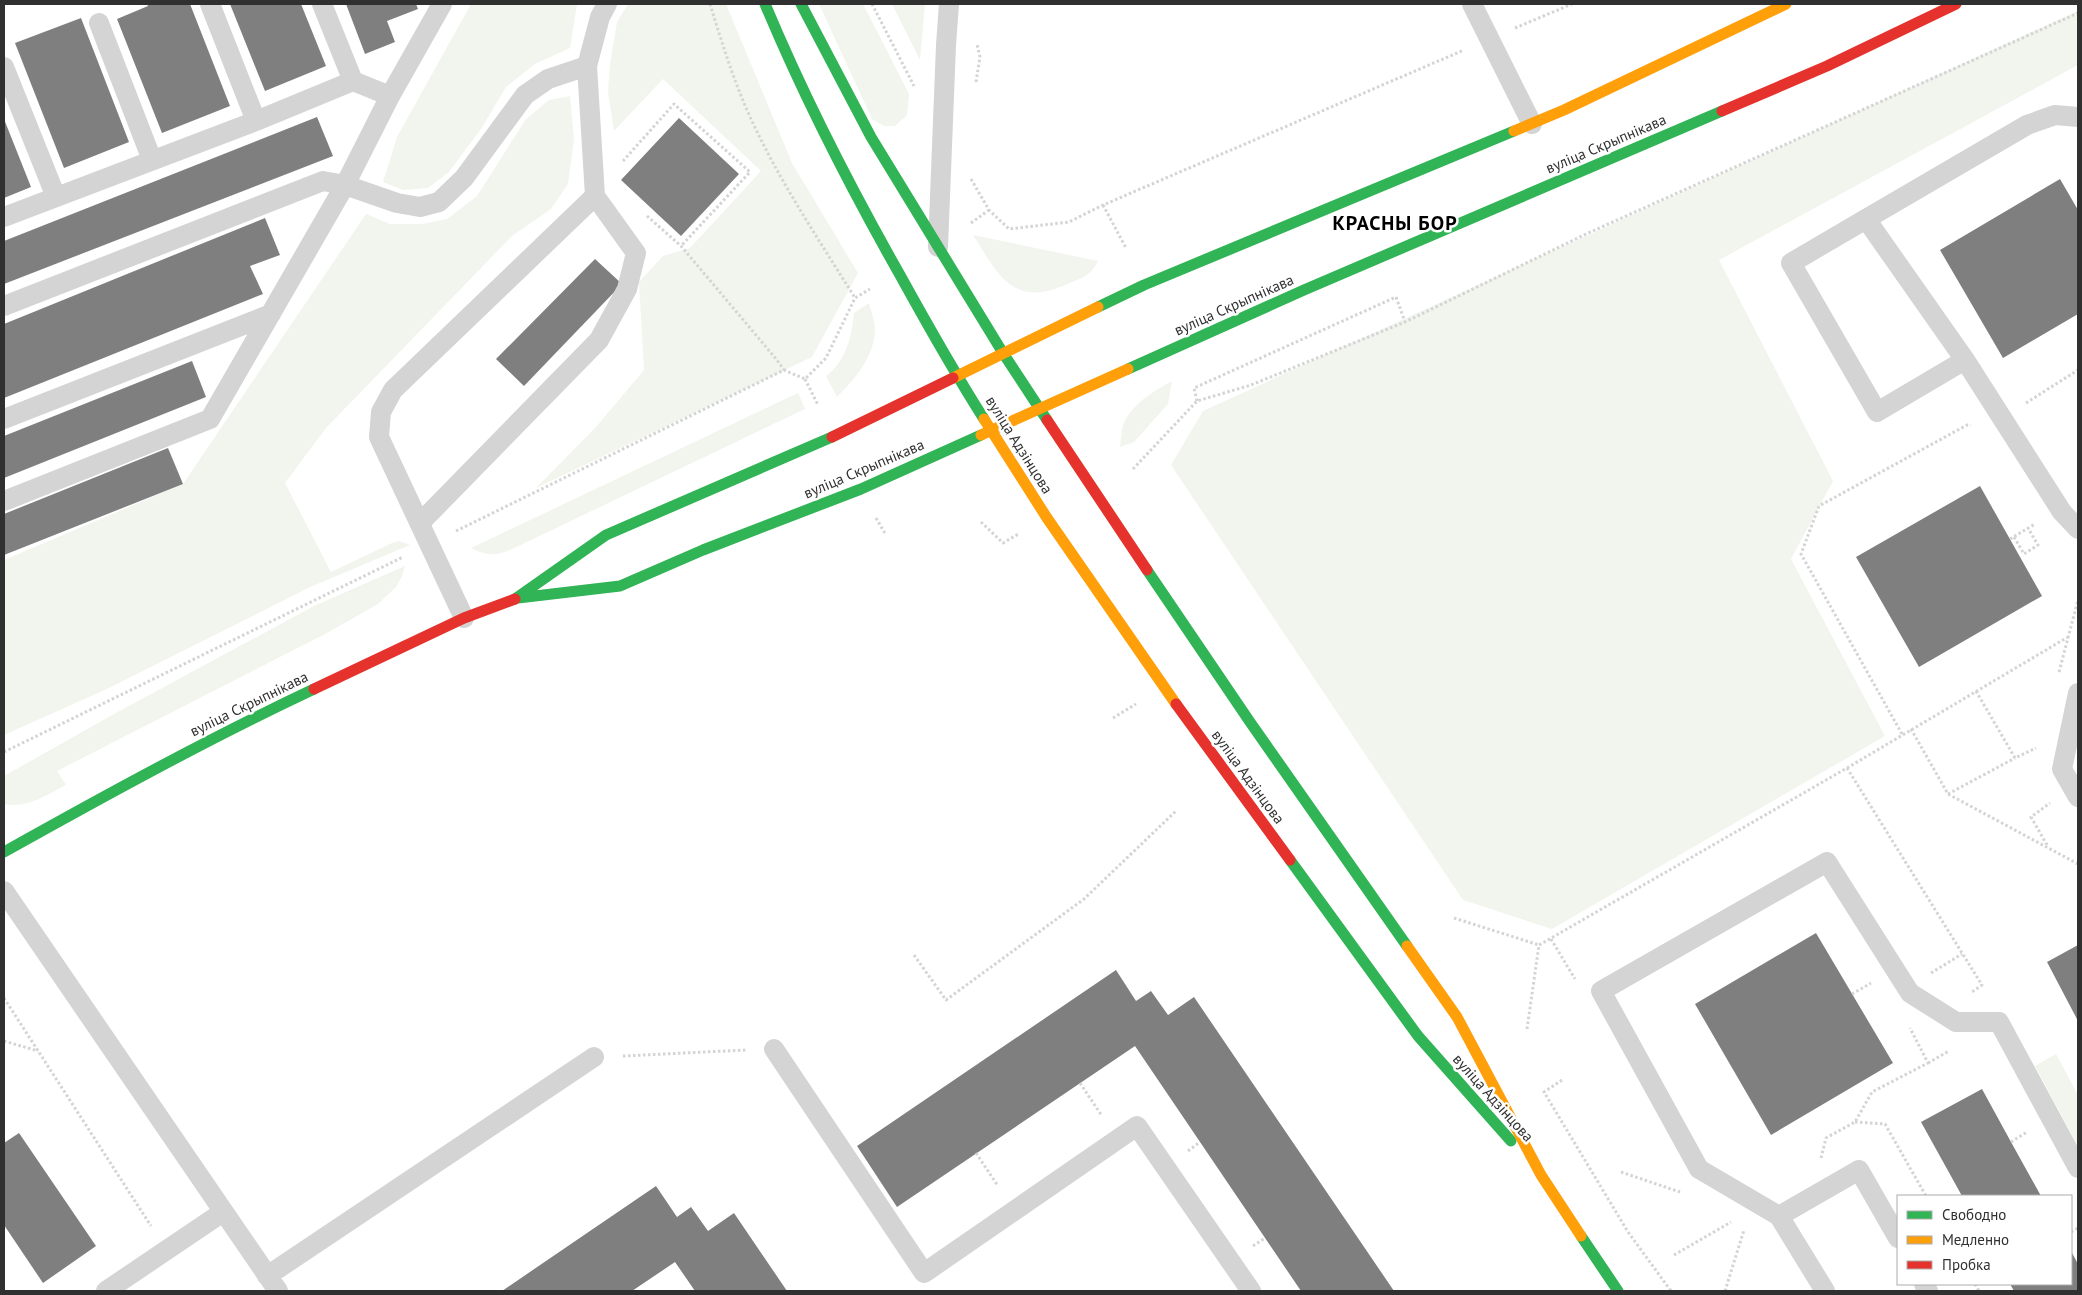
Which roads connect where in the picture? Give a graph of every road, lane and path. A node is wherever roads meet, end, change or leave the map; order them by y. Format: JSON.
{"nodes":[{"id":1,"x":210,"y":4,"type":"edge"},
{"id":2,"x":322,"y":4,"type":"edge"},
{"id":3,"x":607,"y":4,"type":"edge"},
{"id":4,"x":710,"y":4,"type":"edge"},
{"id":5,"x":765,"y":4,"type":"edge"},
{"id":6,"x":800,"y":4,"type":"edge"},
{"id":7,"x":949,"y":4,"type":"edge"},
{"id":8,"x":1472,"y":4,"type":"edge"},
{"id":9,"x":1572,"y":4,"type":"edge"},
{"id":10,"x":1786,"y":4,"type":"edge"},
{"id":11,"x":1956,"y":4,"type":"edge"},
{"id":12,"x":441,"y":5,"type":"edge"},
{"id":13,"x":2078,"y":13,"type":"edge"},
{"id":14,"x":99,"y":23,"type":"dead end"},
{"id":15,"x":1488,"y":40,"type":"junction"},
{"id":16,"x":587,"y":66,"type":"junction"},
{"id":17,"x":4,"y":67,"type":"edge"},
{"id":18,"x":353,"y":81,"type":"junction"},
{"id":19,"x":390,"y":96,"type":"junction"},
{"id":20,"x":2078,"y":117,"type":"edge"},
{"id":21,"x":256,"y":120,"type":"junction"},
{"id":22,"x":1532,"y":124,"type":"junction"},
{"id":23,"x":152,"y":160,"type":"junction"},
{"id":24,"x":618,"y":166,"type":"dead end"},
{"id":25,"x":969,"y":173,"type":"dead end"},
{"id":26,"x":345,"y":185,"type":"junction"},
{"id":27,"x":595,"y":196,"type":"junction"},
{"id":28,"x":56,"y":197,"type":"junction"},
{"id":29,"x":1103,"y":204,"type":"junction"},
{"id":30,"x":988,"y":210,"type":"junction"},
{"id":31,"x":645,"y":214,"type":"dead end"},
{"id":32,"x":4,"y":217,"type":"edge"},
{"id":33,"x":1866,"y":219,"type":"junction"},
{"id":34,"x":971,"y":223,"type":"dead end"},
{"id":35,"x":681,"y":246,"type":"junction"},
{"id":36,"x":938,"y":247,"type":"junction"},
{"id":37,"x":1126,"y":248,"type":"dead end"},
{"id":38,"x":870,"y":289,"type":"dead end"},
{"id":39,"x":4,"y":306,"type":"edge"},
{"id":40,"x":271,"y":314,"type":"junction"},
{"id":41,"x":1406,"y":322,"type":"junction"},
{"id":42,"x":1003,"y":353,"type":"junction"},
{"id":43,"x":1965,"y":360,"type":"junction"},
{"id":44,"x":784,"y":370,"type":"dead end"},
{"id":45,"x":2078,"y":370,"type":"edge"},
{"id":46,"x":957,"y":377,"type":"junction"},
{"id":47,"x":805,"y":379,"type":"dead end"},
{"id":48,"x":1197,"y":401,"type":"junction"},
{"id":49,"x":818,"y":405,"type":"dead end"},
{"id":50,"x":2024,"y":405,"type":"dead end"},
{"id":51,"x":1040,"y":408,"type":"junction"},
{"id":52,"x":4,"y":419,"type":"edge"},
{"id":53,"x":1975,"y":424,"type":"dead end"},
{"id":54,"x":992,"y":430,"type":"junction"},
{"id":55,"x":1133,"y":469,"type":"dead end"},
{"id":56,"x":4,"y":501,"type":"edge"},
{"id":57,"x":875,"y":515,"type":"dead end"},
{"id":58,"x":981,"y":522,"type":"dead end"},
{"id":59,"x":420,"y":523,"type":"junction"},
{"id":60,"x":2028,"y":528,"type":"dead end"},
{"id":61,"x":2078,"y":529,"type":"edge"},
{"id":62,"x":2024,"y":531,"type":"dead end"},
{"id":63,"x":1020,"y":533,"type":"dead end"},
{"id":64,"x":886,"y":535,"type":"dead end"},
{"id":65,"x":514,"y":599,"type":"junction"},
{"id":66,"x":464,"y":618,"type":"junction"},
{"id":67,"x":2068,"y":637,"type":"dead end"},
{"id":68,"x":1976,"y":691,"type":"junction"},
{"id":69,"x":2078,"y":693,"type":"edge"},
{"id":70,"x":1911,"y":729,"type":"junction"},
{"id":71,"x":1902,"y":734,"type":"junction"},
{"id":72,"x":2040,"y":746,"type":"dead end"},
{"id":73,"x":2014,"y":758,"type":"junction"},
{"id":74,"x":1848,"y":768,"type":"dead end"},
{"id":75,"x":1948,"y":794,"type":"junction"},
{"id":76,"x":2078,"y":797,"type":"edge"},
{"id":77,"x":2053,"y":801,"type":"dead end"},
{"id":78,"x":1176,"y":811,"type":"dead end"},
{"id":79,"x":2048,"y":847,"type":"junction"},
{"id":80,"x":4,"y":852,"type":"edge"},
{"id":81,"x":2078,"y":864,"type":"edge"},
{"id":82,"x":4,"y":891,"type":"edge"},
{"id":83,"x":1454,"y":918,"type":"dead end"},
{"id":84,"x":1539,"y":946,"type":"dead end"},
{"id":85,"x":914,"y":955,"type":"dead end"},
{"id":86,"x":1875,"y":980,"type":"dead end"},
{"id":87,"x":1852,"y":994,"type":"dead end"},
{"id":88,"x":4,"y":998,"type":"edge"},
{"id":89,"x":1906,"y":1019,"type":"dead end"},
{"id":90,"x":4,"y":1041,"type":"edge"},
{"id":91,"x":774,"y":1049,"type":"joint"},
{"id":92,"x":38,"y":1051,"type":"junction"},
{"id":93,"x":594,"y":1057,"type":"joint"},
{"id":94,"x":1562,"y":1080,"type":"dead end"},
{"id":95,"x":1080,"y":1083,"type":"dead end"},
{"id":96,"x":1855,"y":1122,"type":"junction"},
{"id":97,"x":1117,"y":1139,"type":"junction"},
{"id":98,"x":976,"y":1153,"type":"dead end"},
{"id":99,"x":1819,"y":1164,"type":"dead end"},
{"id":100,"x":2078,"y":1168,"type":"edge"},
{"id":101,"x":1621,"y":1172,"type":"dead end"},
{"id":102,"x":1542,"y":1176,"type":"junction"},
{"id":103,"x":1683,"y":1194,"type":"dead end"},
{"id":104,"x":1925,"y":1195,"type":"edge"},
{"id":105,"x":1015,"y":1210,"type":"junction"},
{"id":106,"x":223,"y":1212,"type":"junction"},
{"id":107,"x":1779,"y":1216,"type":"junction"},
{"id":108,"x":1737,"y":1218,"type":"dead end"},
{"id":109,"x":1746,"y":1224,"type":"dead end"},
{"id":110,"x":1897,"y":1236,"type":"edge"},
{"id":111,"x":167,"y":1250,"type":"junction"},
{"id":112,"x":1674,"y":1255,"type":"dead end"},
{"id":113,"x":272,"y":1284,"type":"edge"},
{"id":114,"x":106,"y":1291,"type":"edge"},
{"id":115,"x":1251,"y":1291,"type":"edge"},
{"id":116,"x":1618,"y":1291,"type":"edge"},
{"id":117,"x":1671,"y":1291,"type":"edge"},
{"id":118,"x":1725,"y":1291,"type":"edge"},
{"id":119,"x":1825,"y":1291,"type":"edge"}],
"edges":[{"from":1,"to":21,"type":"lane"},
{"from":2,"to":18,"type":"lane"},
{"from":3,"to":16,"type":"lane"},
{"from":4,"to":38,"type":"path"},
{"from":5,"to":46,"type":"main road","name":"вуліца Адзінцова"},
{"from":6,"to":36,"type":"main road","name":"вуліца Адзінцова"},
{"from":7,"to":36,"type":"lane"},
{"from":8,"to":15,"type":"lane"},
{"from":9,"to":15,"type":"path"},
{"from":10,"to":22,"type":"main road","name":"вуліца Скрыпнікава"},
{"from":11,"to":51,"type":"main road","name":"вуліца Скрыпнікава"},
{"from":12,"to":19,"type":"lane"},
{"from":13,"to":41,"type":"path"},
{"from":14,"to":23,"type":"lane"},
{"from":15,"to":22,"type":"lane"},
{"from":15,"to":29,"type":"path"},
{"from":16,"to":26,"type":"lane"},
{"from":16,"to":27,"type":"lane"},
{"from":17,"to":28,"type":"lane"},
{"from":18,"to":19,"type":"lane"},
{"from":18,"to":21,"type":"lane"},
{"from":19,"to":26,"type":"lane"},
{"from":20,"to":33,"type":"lane"},
{"from":21,"to":23,"type":"lane"},
{"from":22,"to":42,"type":"main road","name":"вуліца Скрыпнікава"},
{"from":23,"to":28,"type":"lane"},
{"from":24,"to":35,"type":"path"},
{"from":25,"to":30,"type":"path"},
{"from":26,"to":39,"type":"lane"},
{"from":26,"to":40,"type":"lane"},
{"from":27,"to":59,"type":"lane"},
{"from":27,"to":59,"type":"lane"},
{"from":28,"to":32,"type":"lane"},
{"from":29,"to":30,"type":"path"},
{"from":29,"to":37,"type":"path"},
{"from":30,"to":34,"type":"path"},
{"from":31,"to":35,"type":"path"},
{"from":33,"to":43,"type":"lane"},
{"from":33,"to":43,"type":"lane"},
{"from":35,"to":44,"type":"path"},
{"from":36,"to":42,"type":"main road","name":"вуліца Адзінцова"},
{"from":40,"to":52,"type":"lane"},
{"from":40,"to":56,"type":"lane"},
{"from":41,"to":48,"type":"path"},
{"from":41,"to":48,"type":"path"},
{"from":42,"to":46,"type":"main road","name":"вуліца Скрыпнікава"},
{"from":42,"to":51,"type":"main road","name":"вуліца Адзінцова"},
{"from":43,"to":61,"type":"lane"},
{"from":45,"to":50,"type":"path"},
{"from":46,"to":54,"type":"main road","name":"вуліца Адзінцова"},
{"from":46,"to":65,"type":"main road","name":"вуліца Скрыпнікава"},
{"from":47,"to":49,"type":"path"},
{"from":48,"to":55,"type":"path"},
{"from":51,"to":54,"type":"main road","name":"вуліца Скрыпнікава"},
{"from":51,"to":102,"type":"main road","name":"вуліца Адзінцова"},
{"from":53,"to":71,"type":"path"},
{"from":54,"to":65,"type":"main road","name":"вуліца Скрыпнікава"},
{"from":54,"to":102,"type":"main road","name":"вуліца Адзінцова"},
{"from":57,"to":64,"type":"path"},
{"from":58,"to":63,"type":"path"},
{"from":59,"to":66,"type":"lane"},
{"from":60,"to":62,"type":"path"},
{"from":65,"to":66,"type":"main road","name":"вуліца Скрыпнікава"},
{"from":66,"to":80,"type":"main road","name":"вуліца Скрыпнікава"},
{"from":67,"to":68,"type":"path"},
{"from":68,"to":70,"type":"path"},
{"from":68,"to":73,"type":"path"},
{"from":69,"to":76,"type":"lane"},
{"from":70,"to":71,"type":"path"},
{"from":70,"to":75,"type":"path"},
{"from":71,"to":74,"type":"path"},
{"from":72,"to":73,"type":"path"},
{"from":73,"to":75,"type":"path"},
{"from":75,"to":79,"type":"path"},
{"from":77,"to":79,"type":"path"},
{"from":78,"to":85,"type":"path"},
{"from":79,"to":81,"type":"path"},
{"from":82,"to":106,"type":"lane"},
{"from":83,"to":84,"type":"path"},
{"from":86,"to":87,"type":"path"},
{"from":88,"to":92,"type":"path"},
{"from":89,"to":96,"type":"path"},
{"from":90,"to":92,"type":"path"},
{"from":91,"to":93,"type":"path"},
{"from":91,"to":105,"type":"lane"},
{"from":92,"to":111,"type":"path"},
{"from":93,"to":113,"type":"lane"},
{"from":94,"to":117,"type":"path"},
{"from":95,"to":97,"type":"path"},
{"from":96,"to":99,"type":"path"},
{"from":96,"to":104,"type":"path"},
{"from":97,"to":105,"type":"lane"},
{"from":97,"to":115,"type":"lane"},
{"from":98,"to":105,"type":"path"},
{"from":100,"to":107,"type":"lane"},
{"from":101,"to":103,"type":"path"},
{"from":102,"to":116,"type":"main road","name":"вуліца Адзінцова"},
{"from":106,"to":111,"type":"lane"},
{"from":106,"to":113,"type":"lane"},
{"from":107,"to":110,"type":"lane"},
{"from":107,"to":119,"type":"lane"},
{"from":108,"to":112,"type":"path"},
{"from":109,"to":118,"type":"path"},
{"from":111,"to":114,"type":"lane"}]}
